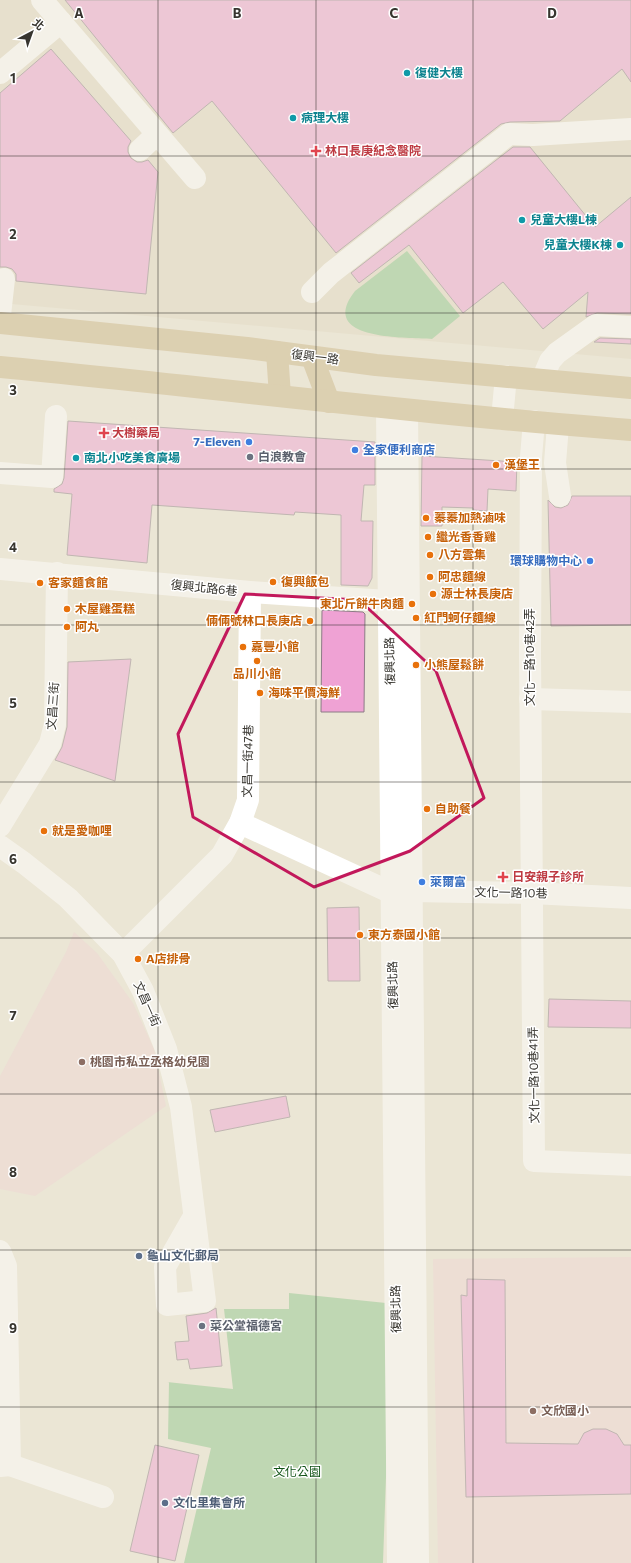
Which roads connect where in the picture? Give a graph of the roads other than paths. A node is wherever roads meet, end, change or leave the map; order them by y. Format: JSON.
{"nodes":[{"id":1,"x":42,"y":0,"type":"edge"},
{"id":2,"x":61,"y":22,"type":"junction"},
{"id":3,"x":0,"y":72,"type":"edge"},
{"id":4,"x":631,"y":129,"type":"edge"},
{"id":5,"x":157,"y":134,"type":"junction"},
{"id":6,"x":140,"y":150,"type":"dead end"},
{"id":7,"x":195,"y":178,"type":"dead end"},
{"id":8,"x":4,"y":279,"type":"dead end"},
{"id":9,"x":312,"y":292,"type":"dead end"},
{"id":10,"x":0,"y":315,"type":"edge"},
{"id":11,"x":0,"y":323,"type":"edge"},
{"id":12,"x":631,"y":328,"type":"edge"},
{"id":13,"x":277,"y":352,"type":"junction"},
{"id":14,"x":312,"y":356,"type":"junction"},
{"id":15,"x":0,"y":367,"type":"edge"},
{"id":16,"x":506,"y":376,"type":"junction"},
{"id":17,"x":542,"y":380,"type":"junction"},
{"id":18,"x":631,"y":388,"type":"edge"},
{"id":19,"x":280,"y":396,"type":"junction"},
{"id":20,"x":329,"y":402,"type":"junction"},
{"id":21,"x":397,"y":409,"type":"junction"},
{"id":22,"x":56,"y":416,"type":"dead end"},
{"id":23,"x":502,"y":419,"type":"junction"},
{"id":24,"x":534,"y":421,"type":"junction"},
{"id":25,"x":558,"y":425,"type":"junction"},
{"id":26,"x":631,"y":430,"type":"edge"},
{"id":27,"x":0,"y":473,"type":"edge"},
{"id":28,"x":560,"y":496,"type":"dead end"},
{"id":29,"x":0,"y":568,"type":"edge"},
{"id":30,"x":57,"y":573,"type":"junction"},
{"id":31,"x":250,"y":592,"type":"junction"},
{"id":32,"x":399,"y":602,"type":"junction"},
{"id":33,"x":530,"y":699,"type":"junction"},
{"id":34,"x":631,"y":702,"type":"edge"},
{"id":35,"x":240,"y":823,"type":"junction"},
{"id":36,"x":0,"y":826,"type":"edge"},
{"id":37,"x":0,"y":846,"type":"edge"},
{"id":38,"x":402,"y":892,"type":"junction"},
{"id":39,"x":532,"y":893,"type":"junction"},
{"id":40,"x":631,"y":898,"type":"edge"},
{"id":41,"x":122,"y":954,"type":"junction"},
{"id":42,"x":631,"y":1164,"type":"edge"},
{"id":43,"x":193,"y":1218,"type":"dead end"},
{"id":44,"x":0,"y":1251,"type":"edge"},
{"id":45,"x":407,"y":1399,"type":"junction"},
{"id":46,"x":5,"y":1465,"type":"edge"},
{"id":47,"x":103,"y":1497,"type":"dead end"},
{"id":48,"x":398,"y":1563,"type":"edge"},
{"id":49,"x":418,"y":1563,"type":"edge"}],
"edges":[{"from":1,"to":2,"type":"street"},
{"from":2,"to":3,"type":"street"},
{"from":2,"to":5,"type":"street"},
{"from":4,"to":9,"type":"street"},
{"from":5,"to":6,"type":"street"},
{"from":5,"to":7,"type":"street"},
{"from":8,"to":10,"type":"street"},
{"from":11,"to":13,"type":"main road","name":"復興一路"},
{"from":12,"to":17,"type":"street"},
{"from":13,"to":14,"type":"main road","name":"復興一路"},
{"from":13,"to":19,"type":"main road"},
{"from":14,"to":16,"type":"main road","name":"復興一路"},
{"from":14,"to":20,"type":"main road"},
{"from":15,"to":19,"type":"main road"},
{"from":16,"to":17,"type":"main road","name":"復興一路"},
{"from":16,"to":23,"type":"street"},
{"from":17,"to":18,"type":"main road","name":"復興一路"},
{"from":19,"to":20,"type":"main road"},
{"from":20,"to":21,"type":"main road"},
{"from":21,"to":23,"type":"main road"},
{"from":21,"to":32,"type":"street","name":"復興北路"},
{"from":22,"to":27,"type":"street"},
{"from":23,"to":24,"type":"main road"},
{"from":24,"to":25,"type":"main road"},
{"from":24,"to":33,"type":"street","name":"文化一路10巷42弄"},
{"from":25,"to":26,"type":"main road"},
{"from":25,"to":28,"type":"street"},
{"from":29,"to":30,"type":"street","name":"復興北路6巷"},
{"from":30,"to":31,"type":"street","name":"復興北路6巷"},
{"from":30,"to":36,"type":"street","name":"文昌三街"},
{"from":31,"to":32,"type":"street","name":"復興北路6巷"},
{"from":31,"to":35,"type":"street","name":"文昌一街47巷"},
{"from":32,"to":38,"type":"street","name":"復興北路"},
{"from":33,"to":34,"type":"street"},
{"from":33,"to":39,"type":"street","name":"文化一路10巷42弄"},
{"from":35,"to":38,"type":"street"},
{"from":35,"to":41,"type":"street","name":"文昌一街47巷"},
{"from":37,"to":41,"type":"street","name":"文昌一街"},
{"from":38,"to":39,"type":"street","name":"文化一路10巷"},
{"from":38,"to":45,"type":"street","name":"復興北路"},
{"from":39,"to":40,"type":"street","name":"文化一路10巷"},
{"from":39,"to":42,"type":"street","name":"文化一路10巷41弄"},
{"from":41,"to":43,"type":"street","name":"文昌一街"},
{"from":44,"to":46,"type":"street"},
{"from":45,"to":48,"type":"street","name":"復興北路"},
{"from":45,"to":49,"type":"street","name":"復興北路"},
{"from":46,"to":47,"type":"street"}]}
